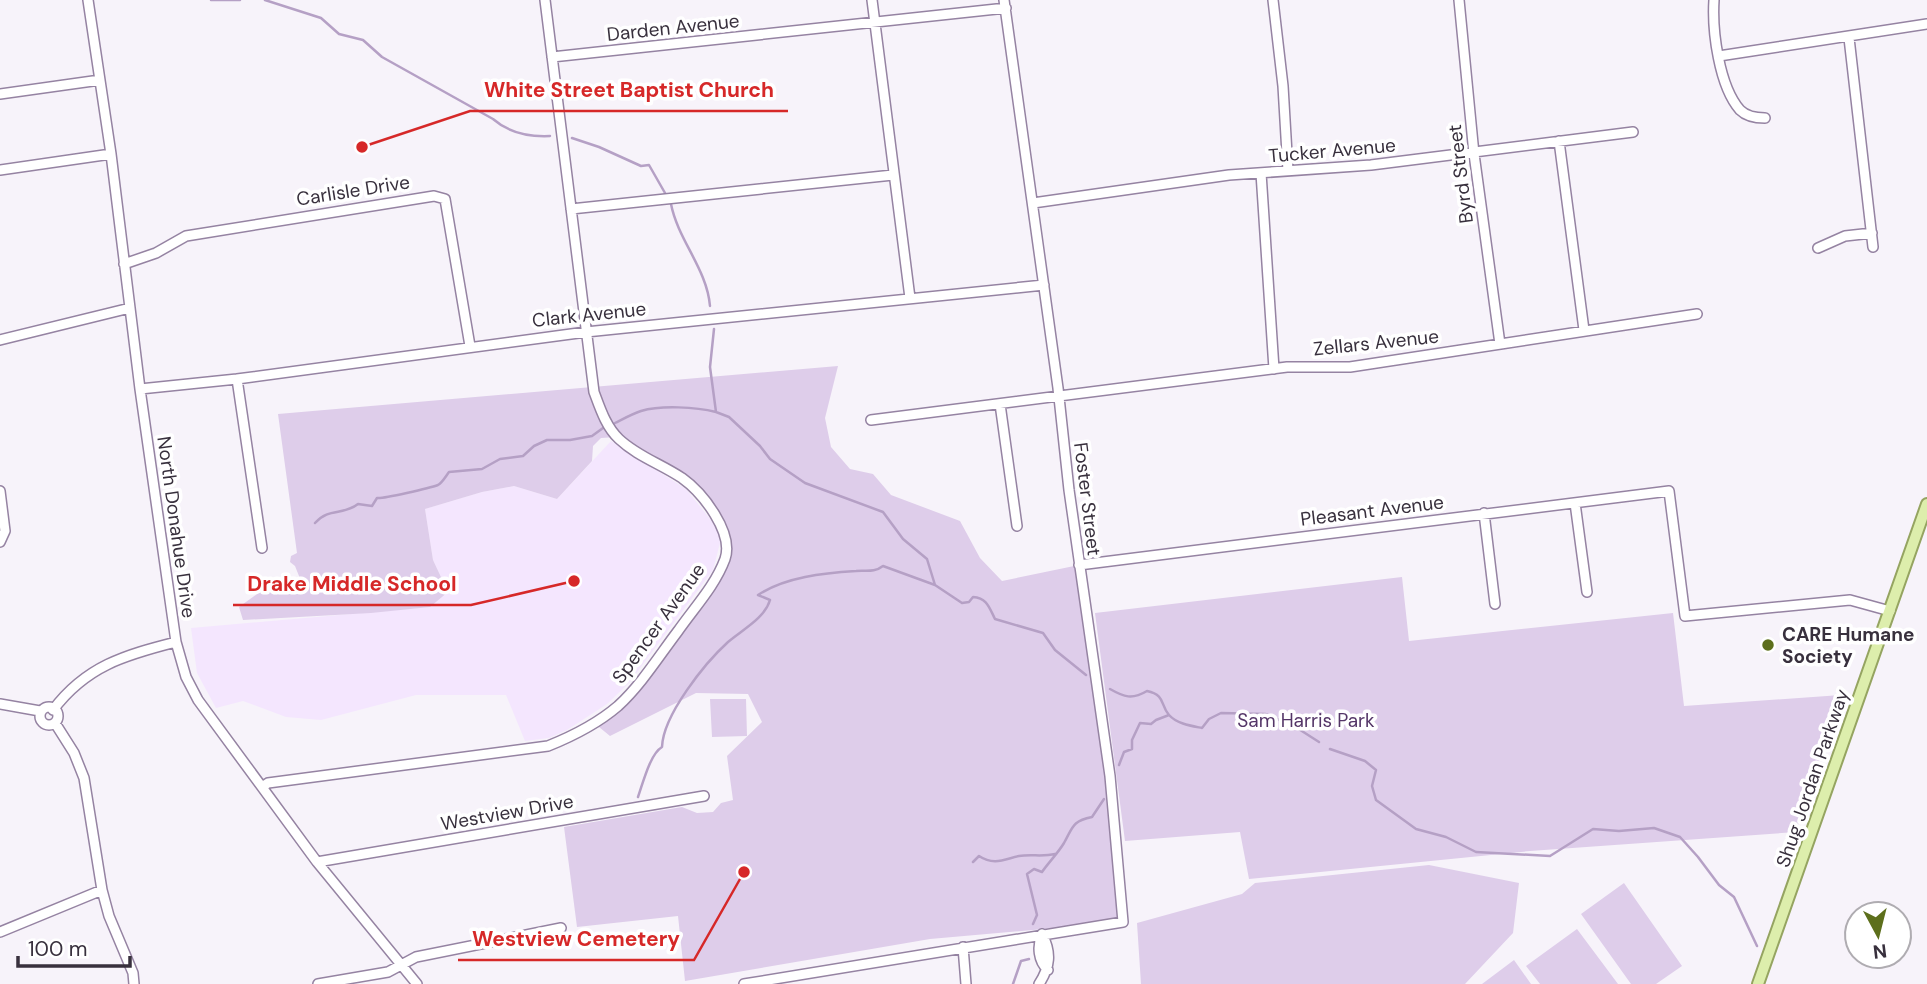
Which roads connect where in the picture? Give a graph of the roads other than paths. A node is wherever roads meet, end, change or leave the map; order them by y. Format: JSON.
{"nodes":[{"id":1,"x":88,"y":0,"type":"edge"},
{"id":2,"x":545,"y":0,"type":"edge"},
{"id":3,"x":872,"y":0,"type":"edge"},
{"id":4,"x":1273,"y":0,"type":"edge"},
{"id":5,"x":1459,"y":0,"type":"edge"},
{"id":6,"x":1714,"y":0,"type":"edge"},
{"id":7,"x":1005,"y":4,"type":"edge"},
{"id":8,"x":875,"y":23,"type":"junction"},
{"id":9,"x":1927,"y":24,"type":"edge"},
{"id":10,"x":1849,"y":38,"type":"junction"},
{"id":11,"x":1719,"y":56,"type":"junction"},
{"id":12,"x":552,"y":57,"type":"junction"},
{"id":13,"x":100,"y":80,"type":"junction"},
{"id":14,"x":0,"y":94,"type":"edge"},
{"id":15,"x":1765,"y":118,"type":"dead end"},
{"id":16,"x":1633,"y":132,"type":"dead end"},
{"id":17,"x":1559,"y":141,"type":"junction"},
{"id":18,"x":111,"y":153,"type":"junction"},
{"id":19,"x":1474,"y":154,"type":"junction"},
{"id":20,"x":0,"y":170,"type":"edge"},
{"id":21,"x":1288,"y":171,"type":"junction"},
{"id":22,"x":1261,"y":173,"type":"junction"},
{"id":23,"x":893,"y":175,"type":"junction"},
{"id":24,"x":1033,"y":204,"type":"junction"},
{"id":25,"x":571,"y":209,"type":"junction"},
{"id":26,"x":1872,"y":233,"type":"junction"},
{"id":27,"x":1873,"y":247,"type":"dead end"},
{"id":28,"x":1818,"y":248,"type":"dead end"},
{"id":29,"x":124,"y":264,"type":"junction"},
{"id":30,"x":1044,"y":285,"type":"junction"},
{"id":31,"x":910,"y":298,"type":"junction"},
{"id":32,"x":130,"y":308,"type":"junction"},
{"id":33,"x":1698,"y":314,"type":"dead end"},
{"id":34,"x":1584,"y":330,"type":"junction"},
{"id":35,"x":586,"y":331,"type":"junction"},
{"id":36,"x":0,"y":340,"type":"edge"},
{"id":37,"x":1500,"y":344,"type":"junction"},
{"id":38,"x":470,"y":346,"type":"junction"},
{"id":39,"x":1274,"y":369,"type":"junction"},
{"id":40,"x":237,"y":379,"type":"junction"},
{"id":41,"x":140,"y":389,"type":"junction"},
{"id":42,"x":1058,"y":396,"type":"junction"},
{"id":43,"x":1000,"y":404,"type":"junction"},
{"id":44,"x":871,"y":420,"type":"dead end"},
{"id":45,"x":0,"y":491,"type":"edge"},
{"id":46,"x":1575,"y":503,"type":"junction"},
{"id":47,"x":1927,"y":504,"type":"edge"},
{"id":48,"x":1484,"y":513,"type":"junction"},
{"id":49,"x":1017,"y":526,"type":"dead end"},
{"id":50,"x":0,"y":542,"type":"edge"},
{"id":51,"x":262,"y":548,"type":"dead end"},
{"id":52,"x":1079,"y":565,"type":"junction"},
{"id":53,"x":1587,"y":592,"type":"dead end"},
{"id":54,"x":1495,"y":604,"type":"dead end"},
{"id":55,"x":1890,"y":611,"type":"junction"},
{"id":56,"x":176,"y":642,"type":"junction"},
{"id":57,"x":0,"y":704,"type":"edge"},
{"id":58,"x":53,"y":710,"type":"junction"},
{"id":59,"x":40,"y":711,"type":"junction"},
{"id":60,"x":55,"y":723,"type":"junction"},
{"id":61,"x":262,"y":787,"type":"junction"},
{"id":62,"x":704,"y":796,"type":"dead end"},
{"id":63,"x":317,"y":862,"type":"junction"},
{"id":64,"x":102,"y":890,"type":"junction"},
{"id":65,"x":561,"y":928,"type":"dead end"},
{"id":66,"x":0,"y":932,"type":"edge"},
{"id":67,"x":1042,"y":934,"type":"junction"},
{"id":68,"x":963,"y":947,"type":"junction"},
{"id":69,"x":401,"y":964,"type":"junction"},
{"id":70,"x":134,"y":984,"type":"edge"},
{"id":71,"x":317,"y":984,"type":"edge"},
{"id":72,"x":417,"y":984,"type":"edge"},
{"id":73,"x":744,"y":984,"type":"edge"},
{"id":74,"x":966,"y":984,"type":"edge"},
{"id":75,"x":1040,"y":984,"type":"edge"},
{"id":76,"x":1758,"y":984,"type":"edge"}],
"edges":[{"from":1,"to":13,"type":"street","name":"North Donahue Drive"},
{"from":2,"to":12,"type":"street","name":"Spencer Avenue"},
{"from":3,"to":8,"type":"street"},
{"from":4,"to":21,"type":"street"},
{"from":5,"to":19,"type":"street","name":"Byrd Street"},
{"from":6,"to":11,"type":"street"},
{"from":7,"to":8,"type":"street","name":"Darden Avenue"},
{"from":7,"to":24,"type":"street","name":"Foster Street"},
{"from":8,"to":12,"type":"street","name":"Darden Avenue"},
{"from":8,"to":23,"type":"street"},
{"from":9,"to":10,"type":"street"},
{"from":10,"to":11,"type":"street"},
{"from":10,"to":26,"type":"street"},
{"from":11,"to":15,"type":"street"},
{"from":12,"to":25,"type":"street","name":"Spencer Avenue"},
{"from":13,"to":14,"type":"street"},
{"from":13,"to":18,"type":"street","name":"North Donahue Drive"},
{"from":16,"to":17,"type":"street","name":"Tucker Avenue"},
{"from":17,"to":19,"type":"street","name":"Tucker Avenue"},
{"from":17,"to":34,"type":"street"},
{"from":18,"to":20,"type":"street"},
{"from":18,"to":29,"type":"street","name":"North Donahue Drive"},
{"from":19,"to":21,"type":"street","name":"Tucker Avenue"},
{"from":19,"to":37,"type":"street","name":"Byrd Street"},
{"from":21,"to":22,"type":"street","name":"Tucker Avenue"},
{"from":22,"to":24,"type":"street","name":"Tucker Avenue"},
{"from":22,"to":39,"type":"street"},
{"from":23,"to":25,"type":"street"},
{"from":23,"to":31,"type":"street"},
{"from":24,"to":30,"type":"street","name":"Foster Street"},
{"from":25,"to":35,"type":"street","name":"Spencer Avenue"},
{"from":26,"to":27,"type":"street"},
{"from":26,"to":28,"type":"street"},
{"from":29,"to":32,"type":"street","name":"North Donahue Drive"},
{"from":29,"to":38,"type":"street","name":"Carlisle Drive"},
{"from":30,"to":31,"type":"street","name":"Clark Avenue"},
{"from":30,"to":42,"type":"street","name":"Foster Street"},
{"from":31,"to":35,"type":"street","name":"Clark Avenue"},
{"from":32,"to":36,"type":"street"},
{"from":32,"to":41,"type":"street","name":"North Donahue Drive"},
{"from":33,"to":34,"type":"street","name":"Zellars Avenue"},
{"from":34,"to":37,"type":"street","name":"Zellars Avenue"},
{"from":35,"to":38,"type":"street","name":"Clark Avenue"},
{"from":35,"to":61,"type":"street","name":"Spencer Avenue"},
{"from":37,"to":39,"type":"street","name":"Zellars Avenue"},
{"from":38,"to":40,"type":"street","name":"Clark Avenue"},
{"from":39,"to":42,"type":"street","name":"Zellars Avenue"},
{"from":40,"to":41,"type":"street","name":"Clark Avenue"},
{"from":40,"to":51,"type":"street"},
{"from":41,"to":56,"type":"street","name":"North Donahue Drive"},
{"from":42,"to":43,"type":"street","name":"Zellars Avenue"},
{"from":42,"to":52,"type":"street","name":"Foster Street"},
{"from":43,"to":44,"type":"street","name":"Zellars Avenue"},
{"from":43,"to":49,"type":"street"},
{"from":45,"to":50,"type":"street"},
{"from":46,"to":48,"type":"street","name":"Pleasant Avenue"},
{"from":46,"to":53,"type":"street"},
{"from":46,"to":55,"type":"street","name":"Pleasant Avenue"},
{"from":47,"to":55,"type":"main road","name":"Shug Jordan Parkway"},
{"from":48,"to":52,"type":"street","name":"Pleasant Avenue"},
{"from":48,"to":54,"type":"street"},
{"from":52,"to":67,"type":"street","name":"Foster Street"},
{"from":55,"to":76,"type":"main road","name":"Shug Jordan Parkway"},
{"from":56,"to":58,"type":"street"},
{"from":56,"to":61,"type":"street","name":"North Donahue Drive"},
{"from":57,"to":59,"type":"street"},
{"from":58,"to":59,"type":"street"},
{"from":58,"to":60,"type":"street"},
{"from":59,"to":60,"type":"street"},
{"from":60,"to":64,"type":"street"},
{"from":61,"to":63,"type":"street","name":"North Donahue Drive"},
{"from":62,"to":63,"type":"street","name":"Westview Drive"},
{"from":63,"to":69,"type":"street","name":"North Donahue Drive"},
{"from":64,"to":66,"type":"street"},
{"from":64,"to":70,"type":"street"},
{"from":65,"to":69,"type":"street"},
{"from":67,"to":68,"type":"street"},
{"from":67,"to":75,"type":"street"},
{"from":68,"to":73,"type":"street"},
{"from":68,"to":74,"type":"street"},
{"from":69,"to":71,"type":"street"},
{"from":69,"to":72,"type":"street","name":"North Donahue Drive"}]}
